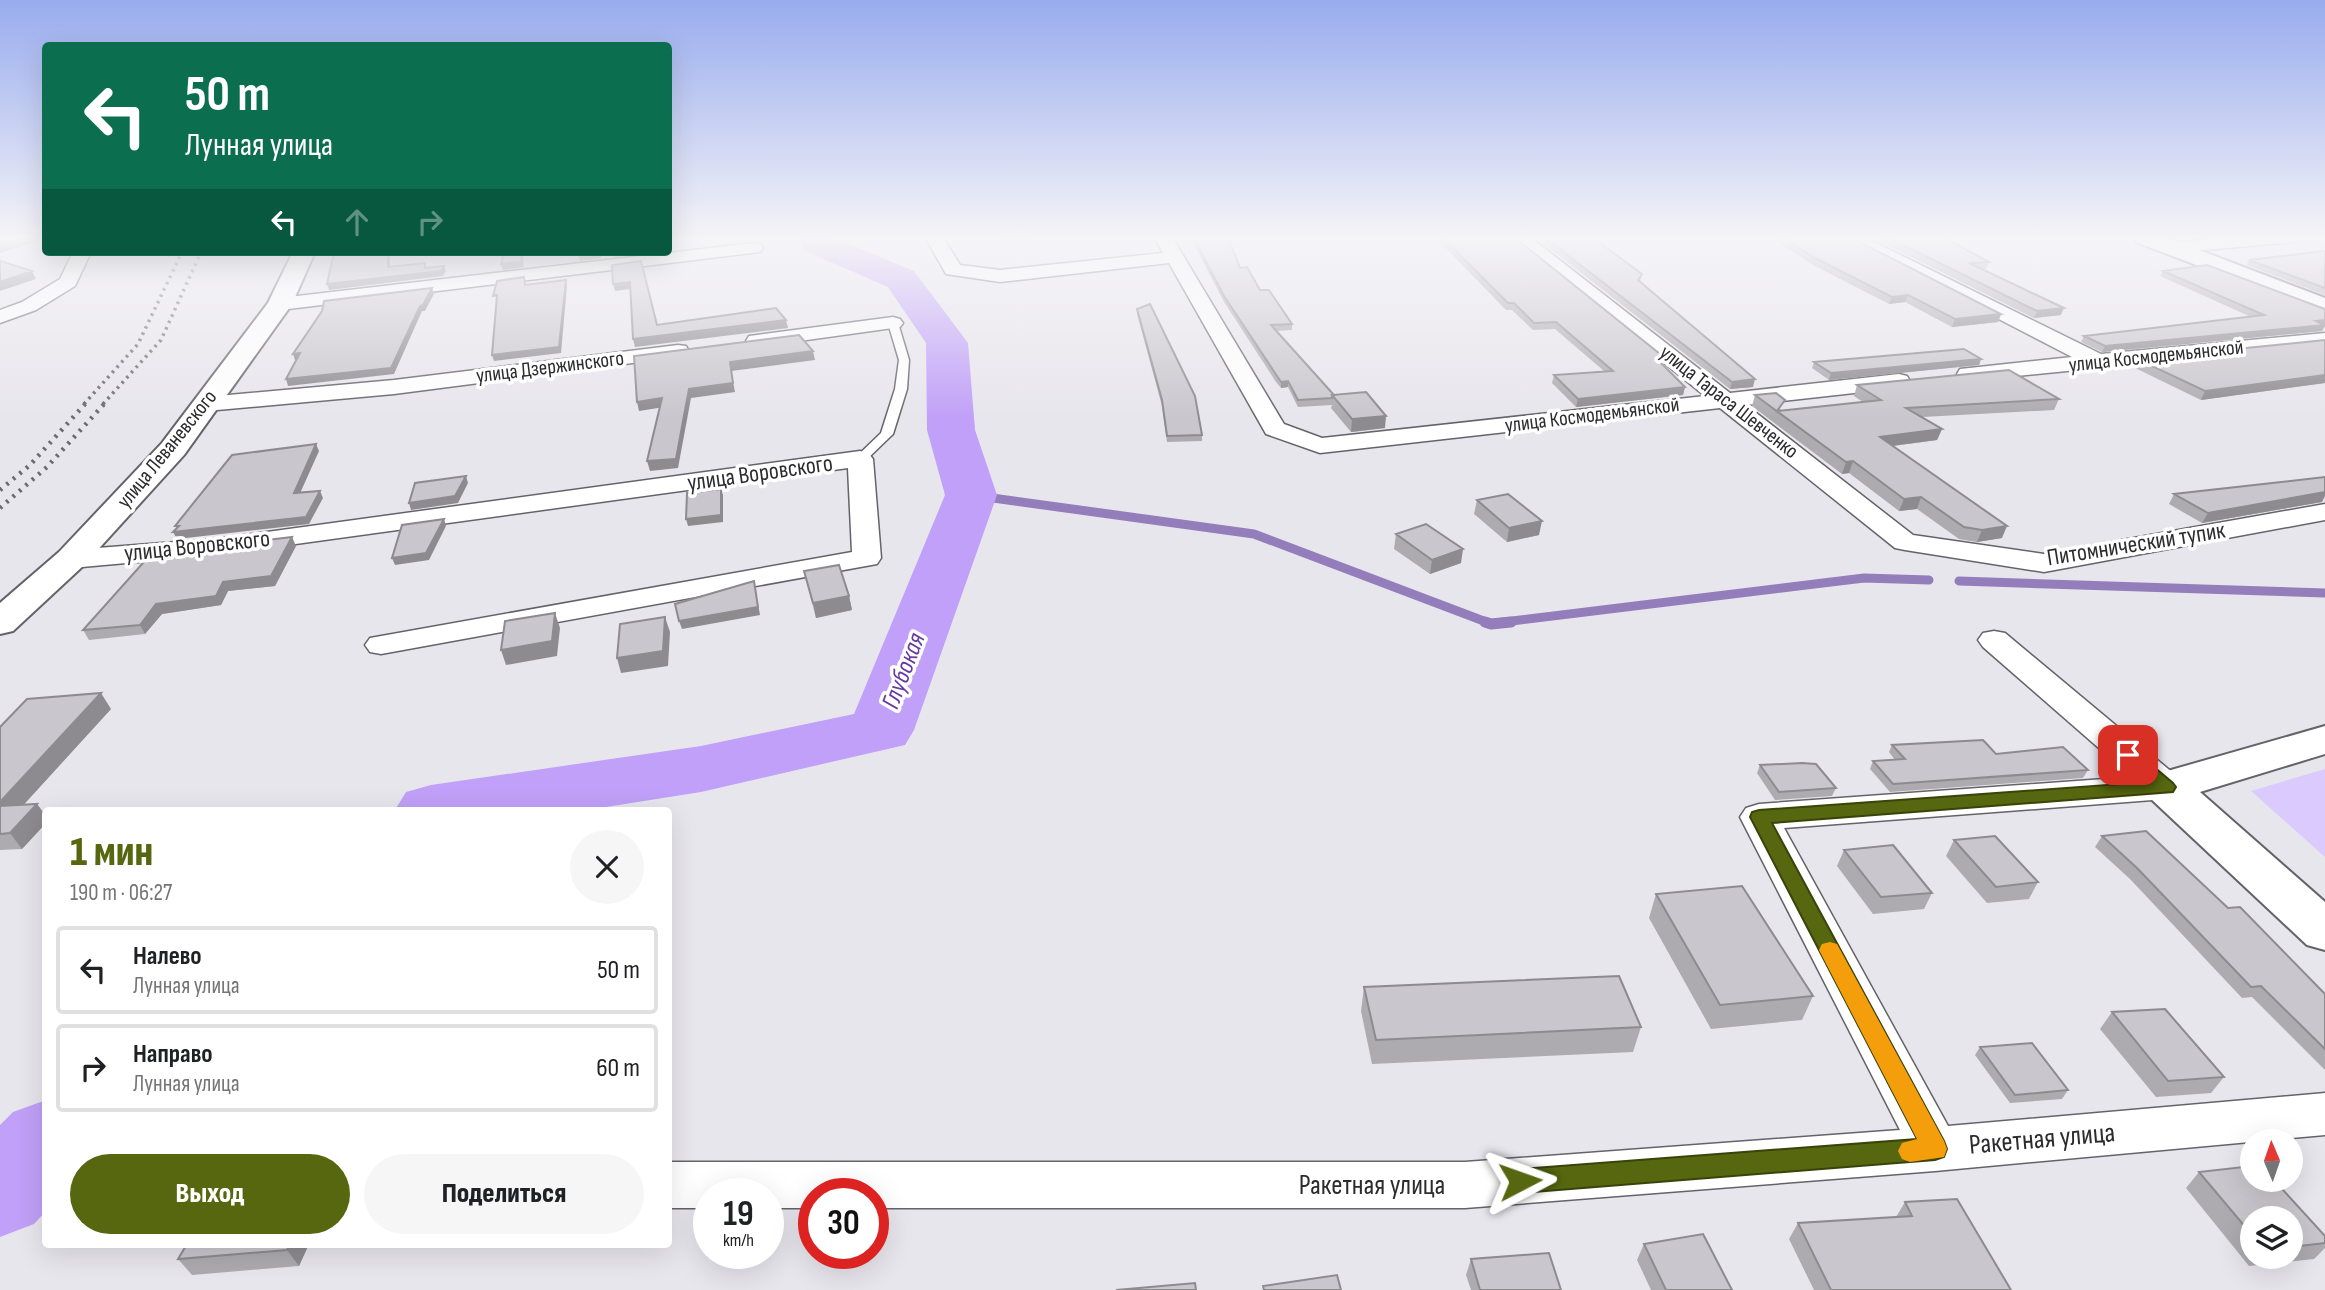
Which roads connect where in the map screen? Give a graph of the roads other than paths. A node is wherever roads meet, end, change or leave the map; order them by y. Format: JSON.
{"nodes":[{"id":1,"x":43,"y":297,"type":"edge"},
{"id":2,"x":283,"y":297,"type":"edge"},
{"id":3,"x":338,"y":297,"type":"edge"},
{"id":4,"x":1200,"y":297,"type":"edge"},
{"id":5,"x":1596,"y":297,"type":"edge"},
{"id":6,"x":1969,"y":297,"type":"edge"},
{"id":7,"x":2300,"y":297,"type":"edge"},
{"id":8,"x":280,"y":304,"type":"junction"},
{"id":9,"x":2325,"y":307,"type":"edge"},
{"id":10,"x":0,"y":317,"type":"edge"},
{"id":11,"x":893,"y":323,"type":"joint"},
{"id":12,"x":2325,"y":339,"type":"edge"},
{"id":13,"x":741,"y":343,"type":"edge"},
{"id":14,"x":699,"y":348,"type":"edge"},
{"id":15,"x":2097,"y":361,"type":"junction"},
{"id":16,"x":1946,"y":377,"type":"edge"},
{"id":17,"x":1919,"y":379,"type":"edge"},
{"id":18,"x":1727,"y":399,"type":"junction"},
{"id":19,"x":206,"y":404,"type":"junction"},
{"id":20,"x":860,"y":459,"type":"junction"},
{"id":21,"x":2325,"y":512,"type":"edge"},
{"id":22,"x":1905,"y":542,"type":"joint"},
{"id":23,"x":71,"y":559,"type":"junction"},
{"id":24,"x":0,"y":623,"type":"edge"},
{"id":25,"x":1994,"y":640,"type":"dead end"},
{"id":26,"x":381,"y":645,"type":"dead end"},
{"id":27,"x":2325,"y":740,"type":"edge"},
{"id":28,"x":2166,"y":787,"type":"junction"},
{"id":29,"x":2325,"y":931,"type":"edge"},
{"id":30,"x":2325,"y":1114,"type":"edge"},
{"id":31,"x":1935,"y":1149,"type":"junction"},
{"id":32,"x":672,"y":1185,"type":"edge"}],
"edges":[{"from":1,"to":10,"type":"street"},
{"from":2,"to":8,"type":"street","name":"улица Леваневского"},
{"from":3,"to":8,"type":"street"},
{"from":4,"to":18,"type":"street","name":"улица Космодемьянской"},
{"from":5,"to":18,"type":"street","name":"улица Тараса Шевченко"},
{"from":6,"to":15,"type":"street"},
{"from":7,"to":9,"type":"street"},
{"from":8,"to":19,"type":"street","name":"улица Леваневского"},
{"from":11,"to":13,"type":"street"},
{"from":11,"to":20,"type":"lane"},
{"from":12,"to":15,"type":"street","name":"улица Космодемьянской"},
{"from":14,"to":19,"type":"street","name":"улица Дзержинского"},
{"from":15,"to":16,"type":"street","name":"улица Космодемьянской"},
{"from":17,"to":18,"type":"street","name":"улица Космодемьянской"},
{"from":18,"to":22,"type":"street","name":"улица Тараса Шевченко"},
{"from":19,"to":23,"type":"street","name":"улица Леваневского"},
{"from":20,"to":23,"type":"street","name":"улица Воровского"},
{"from":20,"to":26,"type":"street","name":"улица Воровского"},
{"from":21,"to":22,"type":"street","name":"Питомнический тупик"},
{"from":23,"to":24,"type":"street","name":"улица Леваневского"},
{"from":25,"to":28,"type":"street"},
{"from":27,"to":28,"type":"street"},
{"from":28,"to":29,"type":"street"},
{"from":28,"to":31,"type":"street"},
{"from":30,"to":31,"type":"street","name":"Ракетная улица"},
{"from":31,"to":32,"type":"street","name":"Ракетная улица"}]}
